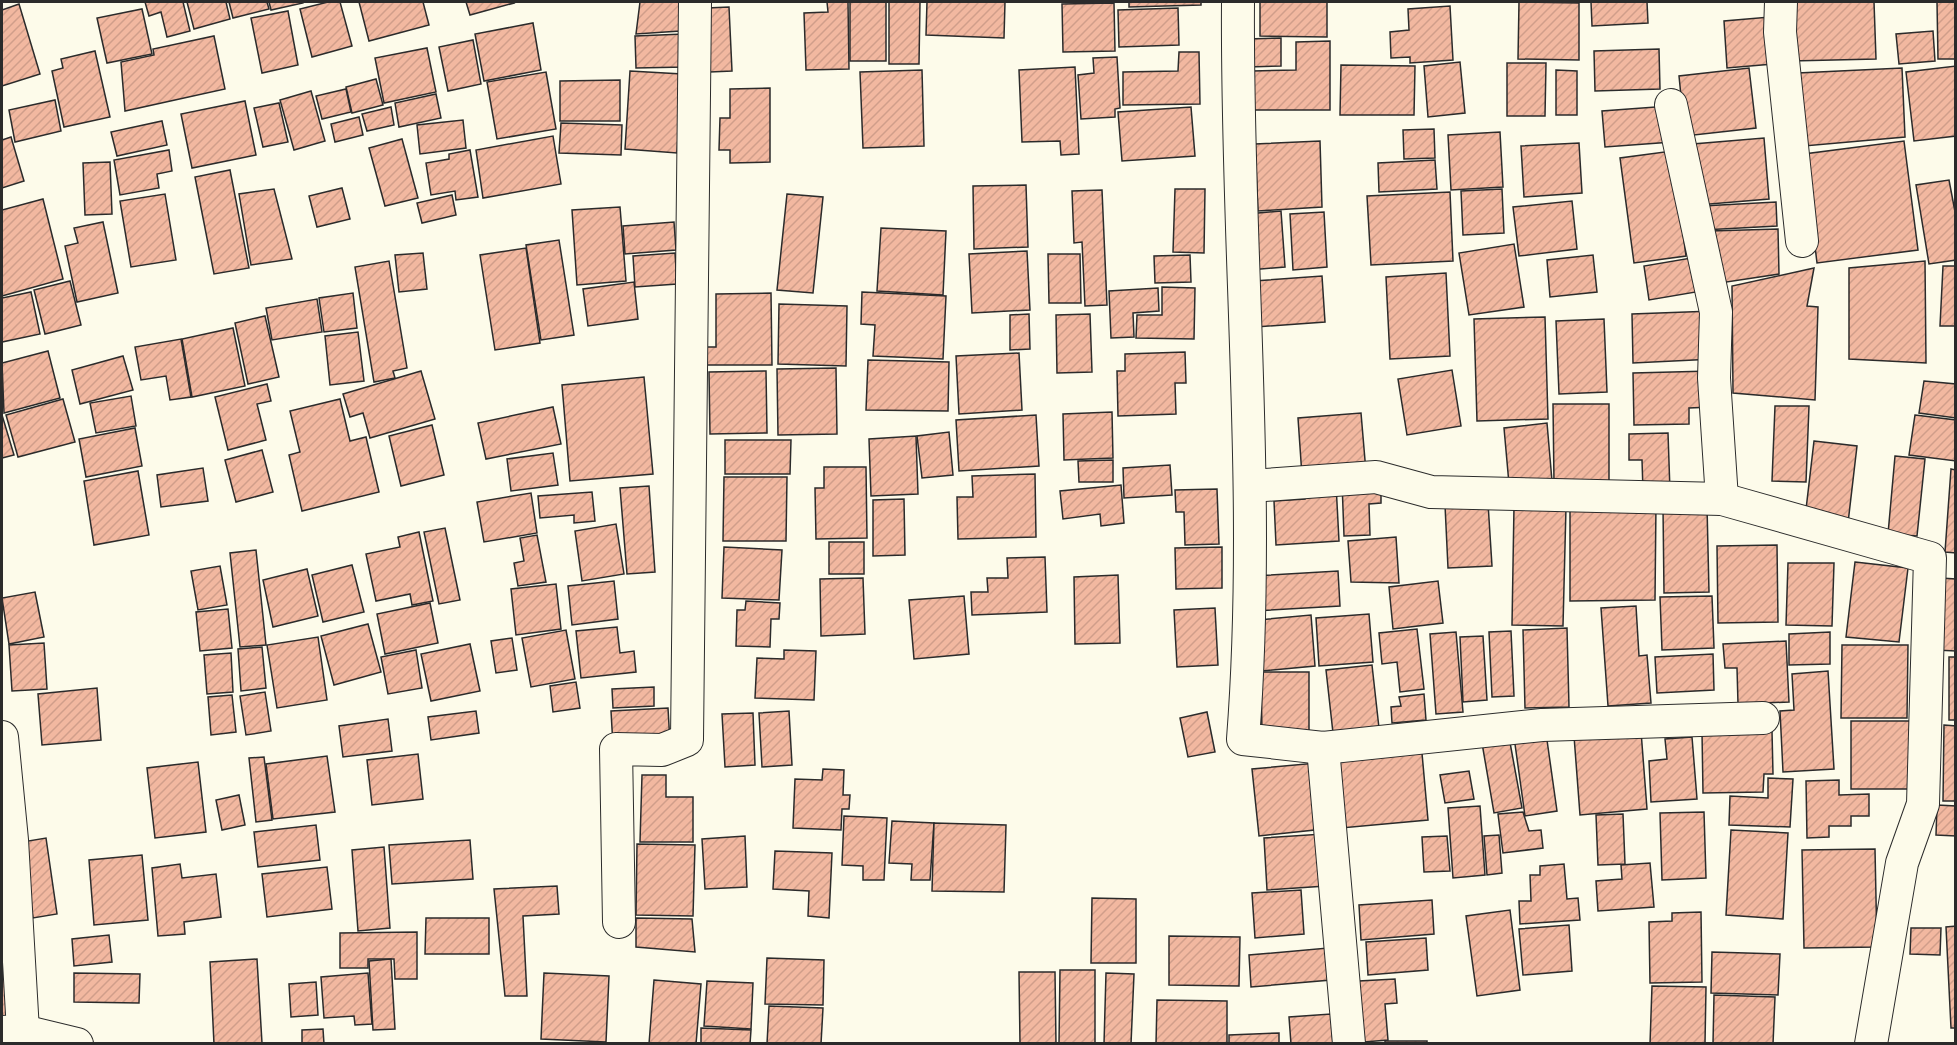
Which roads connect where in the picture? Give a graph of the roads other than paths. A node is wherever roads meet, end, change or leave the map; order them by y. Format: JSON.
{"nodes":[{"id":1,"x":696,"y":2,"type":"edge"},
{"id":2,"x":1238,"y":2,"type":"edge"},
{"id":3,"x":1781,"y":2,"type":"edge"},
{"id":4,"x":1671,"y":105,"type":"dead end"},
{"id":5,"x":1802,"y":241,"type":"dead end"},
{"id":6,"x":1251,"y":486,"type":"junction"},
{"id":7,"x":1722,"y":499,"type":"junction"},
{"id":8,"x":1763,"y":718,"type":"dead end"},
{"id":9,"x":2,"y":737,"type":"edge"},
{"id":10,"x":1323,"y":748,"type":"junction"},
{"id":11,"x":619,"y":922,"type":"dead end"},
{"id":12,"x":12,"y":1031,"type":"edge"},
{"id":13,"x":77,"y":1044,"type":"edge"},
{"id":14,"x":1348,"y":1044,"type":"edge"},
{"id":15,"x":1871,"y":1044,"type":"edge"}],
"edges":[{"from":1,"to":11,"type":"street"},
{"from":2,"to":6,"type":"street"},
{"from":3,"to":5,"type":"street"},
{"from":4,"to":7,"type":"street"},
{"from":6,"to":7,"type":"street"},
{"from":6,"to":10,"type":"street"},
{"from":7,"to":15,"type":"street"},
{"from":8,"to":10,"type":"street"},
{"from":9,"to":12,"type":"street"},
{"from":10,"to":14,"type":"street"},
{"from":12,"to":13,"type":"street"}]}
